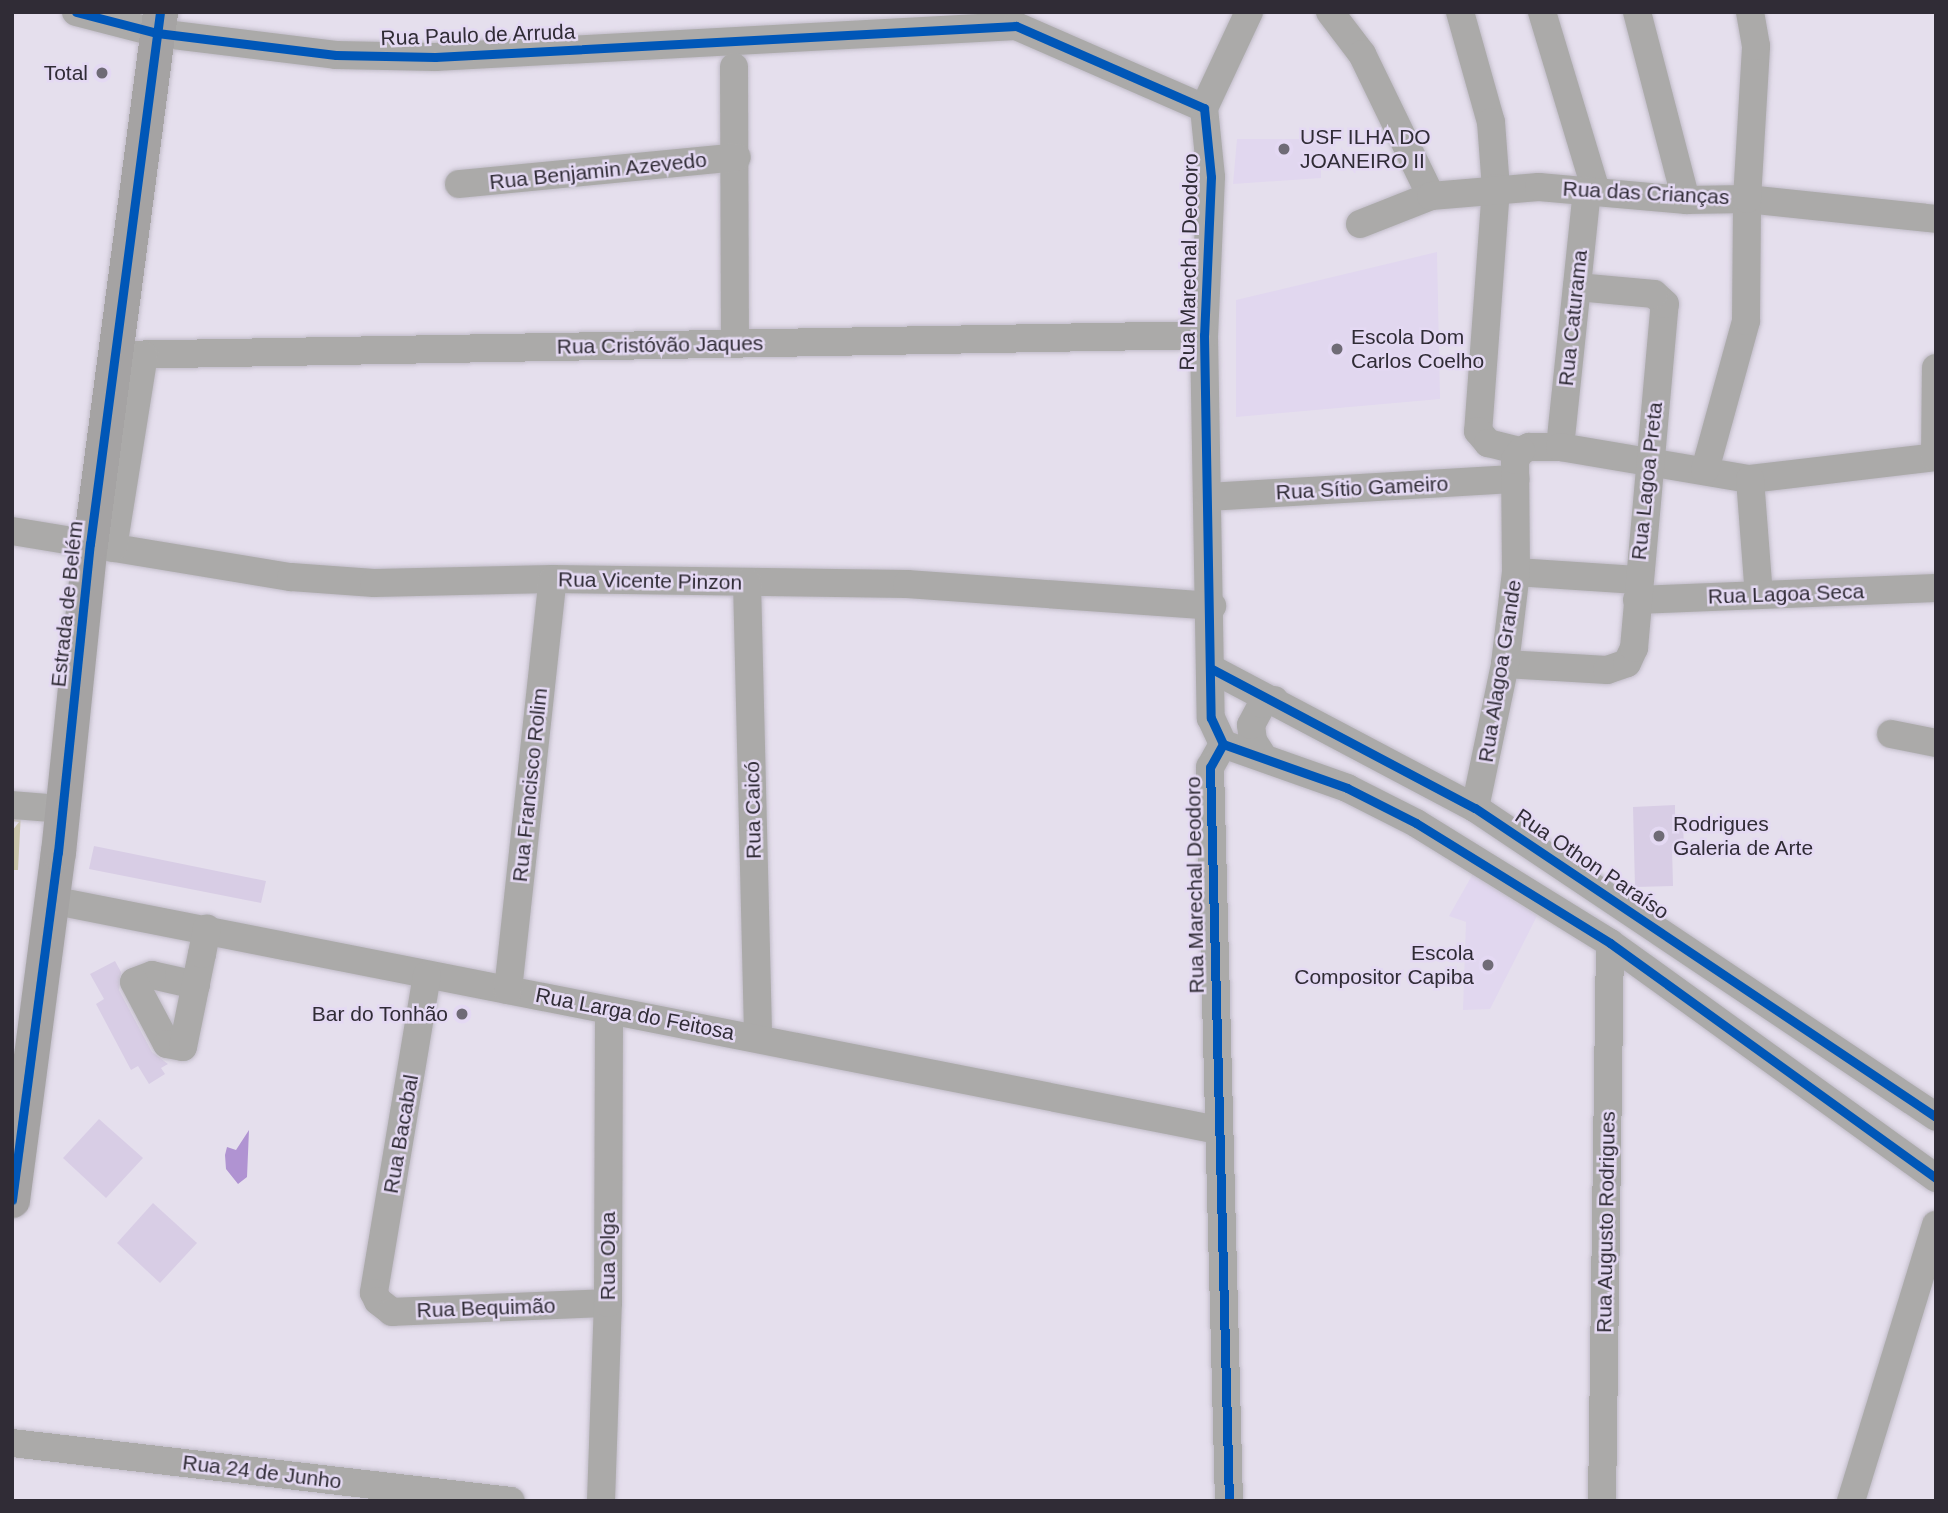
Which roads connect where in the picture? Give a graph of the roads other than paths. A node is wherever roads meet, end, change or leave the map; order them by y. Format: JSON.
{"nodes":[{"id":1,"x":76,"y":12,"type":"edge"},
{"id":2,"x":1248,"y":12,"type":"edge"},
{"id":3,"x":1330,"y":12,"type":"edge"},
{"id":4,"x":1460,"y":12,"type":"edge"},
{"id":5,"x":1542,"y":12,"type":"edge"},
{"id":6,"x":1637,"y":12,"type":"edge"},
{"id":7,"x":1750,"y":12,"type":"edge"},
{"id":8,"x":1016,"y":19,"type":"edge"},
{"id":9,"x":158,"y":23,"type":"edge"},
{"id":10,"x":734,"y":67,"type":"dead end"},
{"id":11,"x":1204,"y":107,"type":"junction"},
{"id":12,"x":737,"y":157,"type":"junction"},
{"id":13,"x":459,"y":184,"type":"dead end"},
{"id":14,"x":1496,"y":188,"type":"junction"},
{"id":15,"x":1591,"y":191,"type":"junction"},
{"id":16,"x":1431,"y":196,"type":"junction"},
{"id":17,"x":1747,"y":199,"type":"junction"},
{"id":18,"x":1686,"y":200,"type":"junction"},
{"id":19,"x":1936,"y":219,"type":"edge"},
{"id":20,"x":1360,"y":224,"type":"dead end"},
{"id":21,"x":1577,"y":287,"type":"junction"},
{"id":22,"x":1204,"y":335,"type":"junction"},
{"id":23,"x":735,"y":343,"type":"junction"},
{"id":24,"x":130,"y":355,"type":"junction"},
{"id":25,"x":1936,"y":368,"type":"edge"},
{"id":26,"x":1560,"y":447,"type":"junction"},
{"id":27,"x":1521,"y":451,"type":"junction"},
{"id":28,"x":1936,"y":457,"type":"edge"},
{"id":29,"x":1649,"y":458,"type":"junction"},
{"id":30,"x":1704,"y":470,"type":"junction"},
{"id":31,"x":1515,"y":479,"type":"junction"},
{"id":32,"x":1750,"y":479,"type":"junction"},
{"id":33,"x":1209,"y":497,"type":"junction"},
{"id":34,"x":12,"y":531,"type":"edge"},
{"id":35,"x":101,"y":546,"type":"junction"},
{"id":36,"x":1516,"y":572,"type":"junction"},
{"id":37,"x":553,"y":579,"type":"junction"},
{"id":38,"x":747,"y":582,"type":"junction"},
{"id":39,"x":1936,"y":587,"type":"edge"},
{"id":40,"x":1637,"y":590,"type":"junction"},
{"id":41,"x":1759,"y":595,"type":"junction"},
{"id":42,"x":1212,"y":606,"type":"junction"},
{"id":43,"x":1505,"y":664,"type":"junction"},
{"id":44,"x":1212,"y":668,"type":"junction"},
{"id":45,"x":1274,"y":700,"type":"junction"},
{"id":46,"x":1891,"y":734,"type":"dead end"},
{"id":47,"x":1936,"y":743,"type":"edge"},
{"id":48,"x":1223,"y":744,"type":"junction"},
{"id":49,"x":1264,"y":758,"type":"junction"},
{"id":50,"x":12,"y":805,"type":"edge"},
{"id":51,"x":1475,"y":808,"type":"junction"},
{"id":52,"x":62,"y":809,"type":"junction"},
{"id":53,"x":51,"y":900,"type":"junction"},
{"id":54,"x":207,"y":928,"type":"junction"},
{"id":55,"x":1609,"y":943,"type":"junction"},
{"id":56,"x":427,"y":975,"type":"junction"},
{"id":57,"x":196,"y":985,"type":"dead end"},
{"id":58,"x":508,"y":990,"type":"junction"},
{"id":59,"x":608,"y":1012,"type":"junction"},
{"id":60,"x":758,"y":1037,"type":"junction"},
{"id":61,"x":1936,"y":1117,"type":"edge"},
{"id":62,"x":1218,"y":1130,"type":"junction"},
{"id":63,"x":1936,"y":1178,"type":"edge"},
{"id":64,"x":12,"y":1200,"type":"edge"},
{"id":65,"x":1936,"y":1225,"type":"edge"},
{"id":66,"x":374,"y":1293,"type":"joint"},
{"id":67,"x":608,"y":1303,"type":"junction"},
{"id":68,"x":12,"y":1443,"type":"edge"},
{"id":69,"x":511,"y":1501,"type":"edge"},
{"id":70,"x":601,"y":1501,"type":"edge"},
{"id":71,"x":1228,"y":1501,"type":"edge"},
{"id":72,"x":1602,"y":1501,"type":"edge"},
{"id":73,"x":1851,"y":1501,"type":"edge"}],
"edges":[{"from":1,"to":9,"type":"street","name":"Rua Paulo de Arruda"},
{"from":2,"to":11,"type":"street"},
{"from":3,"to":16,"type":"street"},
{"from":4,"to":14,"type":"street"},
{"from":5,"to":15,"type":"street","name":"Rua Caturama"},
{"from":6,"to":18,"type":"street"},
{"from":7,"to":17,"type":"street"},
{"from":8,"to":9,"type":"street","name":"Rua Paulo de Arruda"},
{"from":8,"to":11,"type":"street","name":"Rua Paulo de Arruda"},
{"from":9,"to":24,"type":"main road","name":"Estrada de Belém"},
{"from":10,"to":12,"type":"street"},
{"from":11,"to":22,"type":"street","name":"Rua Marechal Deodoro"},
{"from":12,"to":13,"type":"street","name":"Rua Benjamin Azevedo"},
{"from":12,"to":23,"type":"street"},
{"from":14,"to":15,"type":"street","name":"Rua das Crianças"},
{"from":14,"to":16,"type":"street","name":"Rua das Crianças"},
{"from":14,"to":27,"type":"street"},
{"from":15,"to":18,"type":"street","name":"Rua das Crianças"},
{"from":15,"to":21,"type":"street","name":"Rua Caturama"},
{"from":16,"to":20,"type":"street","name":"Rua das Crianças"},
{"from":17,"to":18,"type":"street","name":"Rua das Crianças"},
{"from":17,"to":19,"type":"street","name":"Rua das Crianças"},
{"from":17,"to":30,"type":"street"},
{"from":21,"to":26,"type":"street","name":"Rua Caturama"},
{"from":21,"to":29,"type":"street","name":"Rua Lagoa Preta"},
{"from":22,"to":23,"type":"street","name":"Rua Cristóvão Jaques"},
{"from":22,"to":33,"type":"street","name":"Rua Marechal Deodoro"},
{"from":23,"to":24,"type":"street","name":"Rua Cristóvão Jaques"},
{"from":24,"to":35,"type":"main road","name":"Estrada de Belém"},
{"from":25,"to":28,"type":"street"},
{"from":26,"to":27,"type":"street"},
{"from":26,"to":29,"type":"street"},
{"from":27,"to":31,"type":"street","name":"Rua Alagoa Grande"},
{"from":28,"to":32,"type":"street"},
{"from":29,"to":30,"type":"street"},
{"from":29,"to":40,"type":"street","name":"Rua Lagoa Preta"},
{"from":30,"to":32,"type":"street"},
{"from":31,"to":33,"type":"street","name":"Rua Sítio Gameiro"},
{"from":31,"to":36,"type":"street","name":"Rua Alagoa Grande"},
{"from":32,"to":41,"type":"street"},
{"from":33,"to":42,"type":"street","name":"Rua Marechal Deodoro"},
{"from":34,"to":35,"type":"street","name":"Rua Vicente Pinzon"},
{"from":35,"to":37,"type":"street","name":"Rua Vicente Pinzon"},
{"from":35,"to":52,"type":"main road","name":"Estrada de Belém"},
{"from":36,"to":40,"type":"street","name":"Rua Lagoa Seca"},
{"from":36,"to":43,"type":"street","name":"Rua Alagoa Grande"},
{"from":37,"to":38,"type":"street","name":"Rua Vicente Pinzon"},
{"from":37,"to":58,"type":"street","name":"Rua Francisco Rolim"},
{"from":38,"to":42,"type":"street","name":"Rua Vicente Pinzon"},
{"from":38,"to":60,"type":"street","name":"Rua Caicó"},
{"from":39,"to":41,"type":"street","name":"Rua Lagoa Seca"},
{"from":40,"to":41,"type":"street","name":"Rua Lagoa Seca"},
{"from":40,"to":43,"type":"street","name":"Rua Lagoa Preta"},
{"from":42,"to":44,"type":"street","name":"Rua Marechal Deodoro"},
{"from":43,"to":51,"type":"street","name":"Rua Alagoa Grande"},
{"from":44,"to":45,"type":"street","name":"Rua Othon Paraíso"},
{"from":44,"to":48,"type":"street","name":"Rua Marechal Deodoro"},
{"from":45,"to":49,"type":"street"},
{"from":45,"to":51,"type":"street","name":"Rua Othon Paraíso"},
{"from":46,"to":47,"type":"street"},
{"from":48,"to":49,"type":"street"},
{"from":48,"to":62,"type":"street","name":"Rua Marechal Deodoro"},
{"from":49,"to":55,"type":"street"},
{"from":50,"to":52,"type":"street"},
{"from":51,"to":61,"type":"street","name":"Rua Othon Paraíso"},
{"from":52,"to":53,"type":"main road","name":"Estrada de Belém"},
{"from":53,"to":54,"type":"street","name":"Rua Larga do Feitosa"},
{"from":53,"to":64,"type":"main road","name":"Estrada de Belém"},
{"from":54,"to":56,"type":"street","name":"Rua Larga do Feitosa"},
{"from":54,"to":57,"type":"street"},
{"from":55,"to":63,"type":"street"},
{"from":55,"to":72,"type":"street","name":"Rua Augusto Rodrigues"},
{"from":56,"to":58,"type":"street","name":"Rua Larga do Feitosa"},
{"from":56,"to":66,"type":"street","name":"Rua Bacabal"},
{"from":58,"to":59,"type":"street","name":"Rua Larga do Feitosa"},
{"from":59,"to":60,"type":"street","name":"Rua Larga do Feitosa"},
{"from":59,"to":67,"type":"street","name":"Rua Olga"},
{"from":60,"to":62,"type":"street","name":"Rua Larga do Feitosa"},
{"from":62,"to":71,"type":"street","name":"Rua Marechal Deodoro"},
{"from":65,"to":73,"type":"street"},
{"from":66,"to":67,"type":"street","name":"Rua Bequimão"},
{"from":67,"to":70,"type":"street","name":"Rua Olga"},
{"from":68,"to":69,"type":"street","name":"Rua 24 de Junho"}]}
